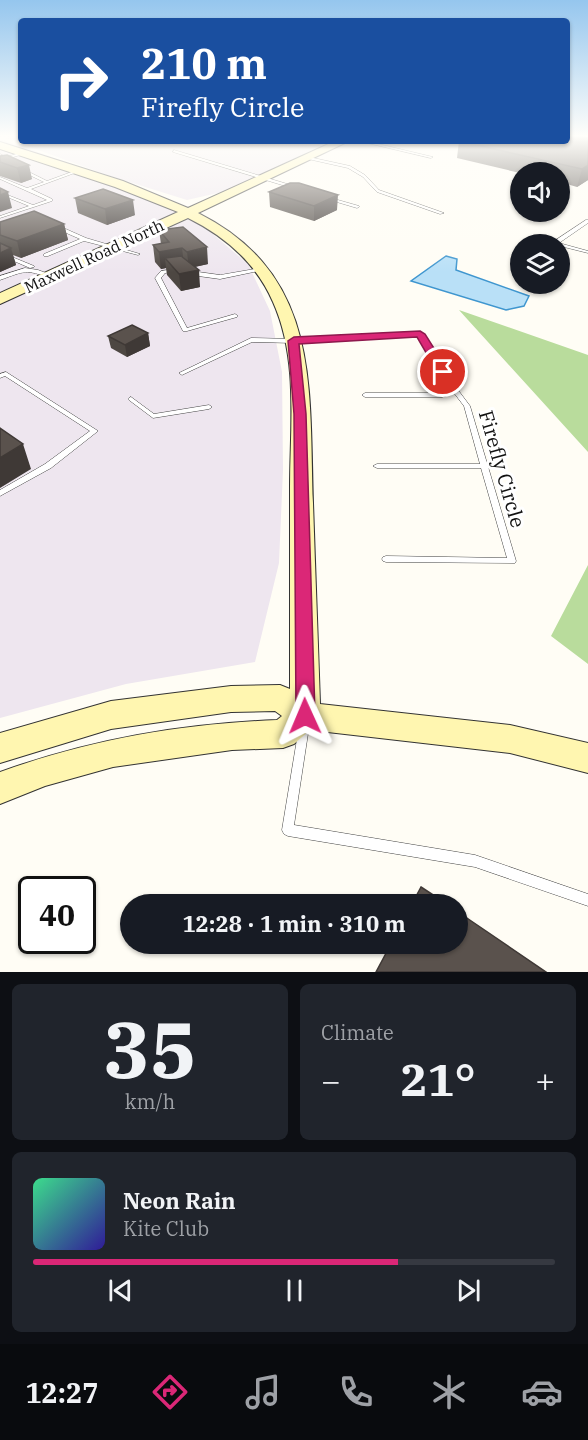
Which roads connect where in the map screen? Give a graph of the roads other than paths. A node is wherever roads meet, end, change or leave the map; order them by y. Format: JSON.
{"nodes":[{"id":1,"x":8,"y":181,"type":"edge"},
{"id":2,"x":106,"y":181,"type":"edge"},
{"id":3,"x":258,"y":181,"type":"edge"},
{"id":4,"x":276,"y":181,"type":"edge"},
{"id":5,"x":369,"y":181,"type":"edge"},
{"id":6,"x":47,"y":182,"type":"edge"},
{"id":7,"x":297,"y":188,"type":"edge"},
{"id":8,"x":27,"y":189,"type":"junction"},
{"id":9,"x":0,"y":192,"type":"edge"},
{"id":10,"x":222,"y":198,"type":"junction"},
{"id":11,"x":327,"y":198,"type":"edge"},
{"id":12,"x":160,"y":201,"type":"junction"},
{"id":13,"x":33,"y":206,"type":"junction"},
{"id":14,"x":357,"y":207,"type":"dead end"},
{"id":15,"x":188,"y":213,"type":"junction"},
{"id":16,"x":442,"y":213,"type":"dead end"},
{"id":17,"x":0,"y":217,"type":"edge"},
{"id":18,"x":588,"y":221,"type":"edge"},
{"id":19,"x":51,"y":224,"type":"edge"},
{"id":20,"x":163,"y":225,"type":"junction"},
{"id":21,"x":216,"y":228,"type":"junction"},
{"id":22,"x":84,"y":239,"type":"junction"},
{"id":23,"x":113,"y":247,"type":"junction"},
{"id":24,"x":588,"y":252,"type":"edge"},
{"id":25,"x":0,"y":253,"type":"edge"},
{"id":26,"x":138,"y":254,"type":"dead end"},
{"id":27,"x":46,"y":255,"type":"dead end"},
{"id":28,"x":33,"y":268,"type":"junction"},
{"id":29,"x":261,"y":269,"type":"junction"},
{"id":30,"x":51,"y":276,"type":"junction"},
{"id":31,"x":0,"y":278,"type":"edge"},
{"id":32,"x":0,"y":299,"type":"edge"},
{"id":33,"x":235,"y":315,"type":"dead end"},
{"id":34,"x":294,"y":341,"type":"junction"},
{"id":35,"x":182,"y":373,"type":"dead end"},
{"id":36,"x":0,"y":376,"type":"edge"},
{"id":37,"x":455,"y":392,"type":"junction"},
{"id":38,"x":365,"y":395,"type":"dead end"},
{"id":39,"x":131,"y":399,"type":"dead end"},
{"id":40,"x":209,"y":407,"type":"dead end"},
{"id":41,"x":376,"y":466,"type":"dead end"},
{"id":42,"x":484,"y":466,"type":"junction"},
{"id":43,"x":0,"y":493,"type":"edge"},
{"id":44,"x":386,"y":559,"type":"dead end"},
{"id":45,"x":305,"y":716,"type":"junction"},
{"id":46,"x":0,"y":748,"type":"edge"},
{"id":47,"x":588,"y":758,"type":"edge"},
{"id":48,"x":0,"y":788,"type":"edge"},
{"id":49,"x":588,"y":900,"type":"edge"}],
"edges":[{"from":1,"to":8,"type":"lane"},
{"from":2,"to":12,"type":"street"},
{"from":3,"to":10,"type":"street","name":"Maxwell Road North"},
{"from":4,"to":7,"type":"lane"},
{"from":5,"to":16,"type":"lane"},
{"from":6,"to":8,"type":"lane"},
{"from":8,"to":13,"type":"lane"},
{"from":9,"to":13,"type":"lane"},
{"from":10,"to":12,"type":"street"},
{"from":10,"to":15,"type":"street","name":"Maxwell Road North"},
{"from":11,"to":14,"type":"lane"},
{"from":12,"to":15,"type":"street"},
{"from":13,"to":17,"type":"lane"},
{"from":15,"to":20,"type":"street","name":"Maxwell Road North"},
{"from":15,"to":21,"type":"street"},
{"from":18,"to":24,"type":"lane"},
{"from":19,"to":22,"type":"lane"},
{"from":20,"to":21,"type":"street"},
{"from":20,"to":23,"type":"street","name":"Maxwell Road North"},
{"from":21,"to":29,"type":"street"},
{"from":22,"to":23,"type":"lane"},
{"from":22,"to":27,"type":"lane"},
{"from":23,"to":26,"type":"lane"},
{"from":23,"to":30,"type":"street","name":"Maxwell Road North"},
{"from":25,"to":28,"type":"lane"},
{"from":28,"to":30,"type":"lane"},
{"from":28,"to":31,"type":"lane"},
{"from":29,"to":33,"type":"lane"},
{"from":29,"to":34,"type":"street"},
{"from":30,"to":32,"type":"street","name":"Maxwell Road North"},
{"from":34,"to":35,"type":"lane","name":"Firefly Circle"},
{"from":34,"to":37,"type":"lane","name":"Firefly Circle"},
{"from":34,"to":45,"type":"street"},
{"from":36,"to":43,"type":"lane"},
{"from":37,"to":38,"type":"lane"},
{"from":37,"to":42,"type":"lane","name":"Firefly Circle"},
{"from":39,"to":40,"type":"lane"},
{"from":41,"to":42,"type":"lane"},
{"from":42,"to":44,"type":"lane","name":"Firefly Circle"},
{"from":45,"to":46,"type":"street"},
{"from":45,"to":47,"type":"street"},
{"from":45,"to":48,"type":"street"},
{"from":45,"to":49,"type":"lane"}]}
